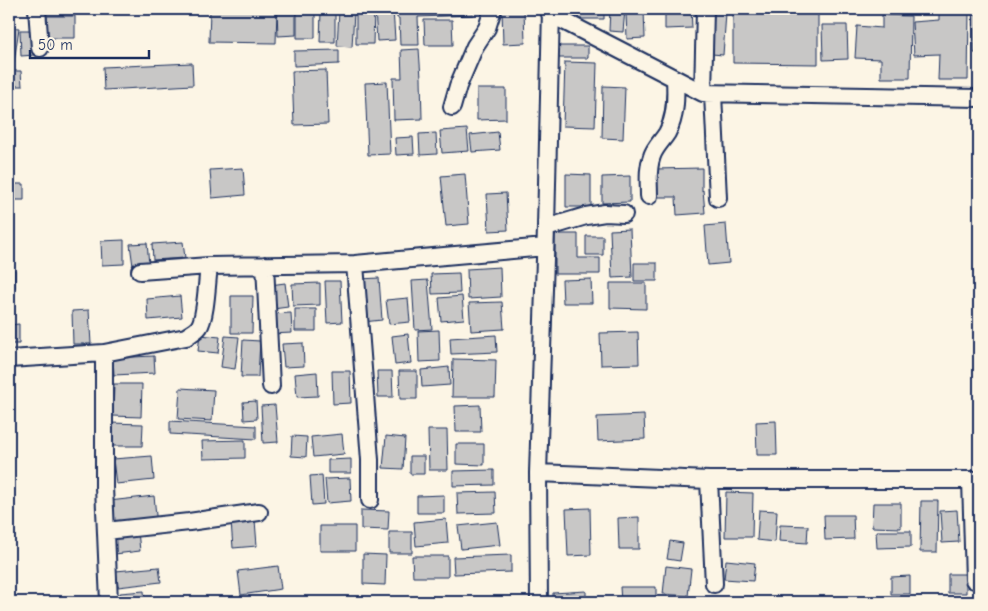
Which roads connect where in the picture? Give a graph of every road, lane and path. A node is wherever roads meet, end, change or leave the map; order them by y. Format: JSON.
{"nodes":[{"id":1,"x":37,"y":9,"type":"edge"},
{"id":2,"x":493,"y":9,"type":"edge"},
{"id":3,"x":705,"y":9,"type":"edge"},
{"id":4,"x":550,"y":11,"type":"edge"},
{"id":5,"x":40,"y":48,"type":"dead end"},
{"id":6,"x":675,"y":79,"type":"junction"},
{"id":7,"x":708,"y":93,"type":"junction"},
{"id":8,"x":979,"y":98,"type":"edge"},
{"id":9,"x":452,"y":107,"type":"dead end"},
{"id":10,"x":649,"y":196,"type":"dead end"},
{"id":11,"x":718,"y":198,"type":"dead end"},
{"id":12,"x":624,"y":214,"type":"dead end"},
{"id":13,"x":546,"y":228,"type":"junction"},
{"id":14,"x":545,"y":247,"type":"junction"},
{"id":15,"x":355,"y":264,"type":"junction"},
{"id":16,"x":265,"y":265,"type":"junction"},
{"id":17,"x":209,"y":266,"type":"junction"},
{"id":18,"x":140,"y":271,"type":"dead end"},
{"id":19,"x":104,"y":352,"type":"junction"},
{"id":20,"x":9,"y":359,"type":"edge"},
{"id":21,"x":271,"y":386,"type":"dead end"},
{"id":22,"x":538,"y":473,"type":"junction"},
{"id":23,"x":709,"y":480,"type":"junction"},
{"id":24,"x":975,"y":480,"type":"edge"},
{"id":25,"x":370,"y":500,"type":"dead end"},
{"id":26,"x":259,"y":512,"type":"dead end"},
{"id":27,"x":106,"y":531,"type":"junction"},
{"id":28,"x":974,"y":580,"type":"dead end"},
{"id":29,"x":714,"y":584,"type":"dead end"},
{"id":30,"x":109,"y":602,"type":"edge"},
{"id":31,"x":539,"y":602,"type":"edge"}],
"edges":[{"from":1,"to":5,"type":"street"},
{"from":2,"to":9,"type":"street"},
{"from":3,"to":7,"type":"street"},
{"from":4,"to":6,"type":"street"},
{"from":4,"to":13,"type":"street"},
{"from":6,"to":7,"type":"street"},
{"from":6,"to":10,"type":"street"},
{"from":7,"to":8,"type":"street"},
{"from":7,"to":11,"type":"street"},
{"from":12,"to":13,"type":"street"},
{"from":13,"to":14,"type":"street"},
{"from":14,"to":15,"type":"street"},
{"from":14,"to":22,"type":"street"},
{"from":15,"to":16,"type":"street"},
{"from":15,"to":25,"type":"street"},
{"from":16,"to":17,"type":"street"},
{"from":16,"to":21,"type":"street"},
{"from":17,"to":18,"type":"street"},
{"from":17,"to":19,"type":"street"},
{"from":19,"to":20,"type":"street"},
{"from":19,"to":27,"type":"street"},
{"from":22,"to":23,"type":"street"},
{"from":22,"to":31,"type":"street"},
{"from":23,"to":24,"type":"street"},
{"from":23,"to":29,"type":"street"},
{"from":24,"to":28,"type":"street"},
{"from":26,"to":27,"type":"street"},
{"from":27,"to":30,"type":"street"}]}
